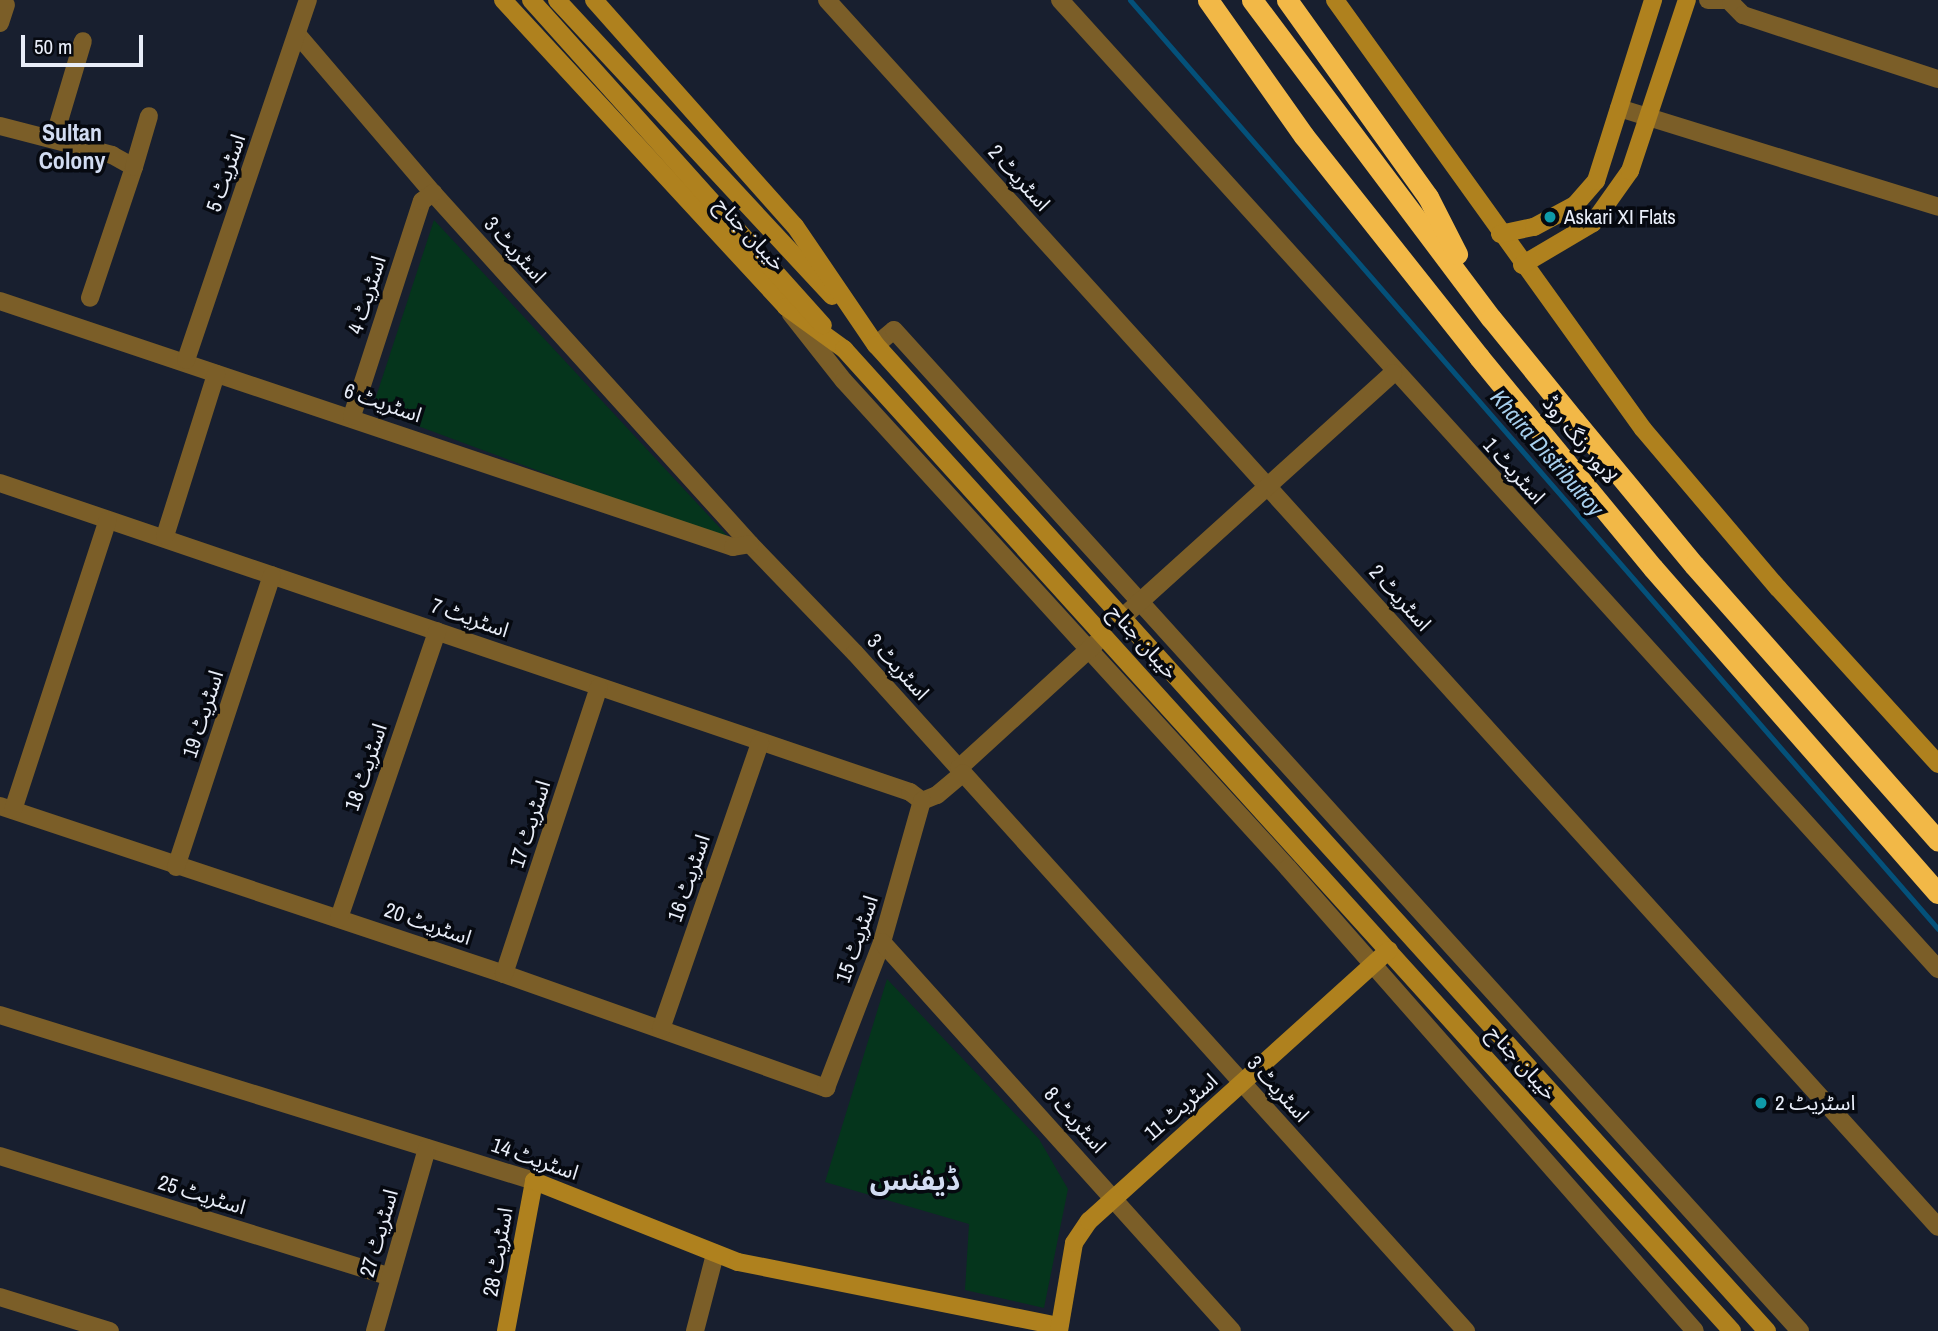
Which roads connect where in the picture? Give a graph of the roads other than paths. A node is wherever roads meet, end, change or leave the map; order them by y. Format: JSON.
{"nodes":[{"id":1,"x":308,"y":0,"type":"edge"},
{"id":2,"x":503,"y":0,"type":"edge"},
{"id":3,"x":531,"y":0,"type":"edge"},
{"id":4,"x":557,"y":0,"type":"edge"},
{"id":5,"x":594,"y":0,"type":"edge"},
{"id":6,"x":827,"y":0,"type":"edge"},
{"id":7,"x":1060,"y":0,"type":"edge"},
{"id":8,"x":1208,"y":0,"type":"edge"},
{"id":9,"x":1252,"y":0,"type":"edge"},
{"id":10,"x":1287,"y":0,"type":"edge"},
{"id":11,"x":1335,"y":0,"type":"edge"},
{"id":12,"x":1653,"y":0,"type":"edge"},
{"id":13,"x":1687,"y":0,"type":"edge"},
{"id":14,"x":1708,"y":0,"type":"edge"},
{"id":15,"x":1732,"y":1,"type":"edge"},
{"id":16,"x":6,"y":5,"type":"dead end"},
{"id":17,"x":0,"y":23,"type":"edge"},
{"id":18,"x":298,"y":34,"type":"junction"},
{"id":19,"x":83,"y":41,"type":"dead end"},
{"id":20,"x":1934,"y":74,"type":"edge"},
{"id":21,"x":1619,"y":108,"type":"junction"},
{"id":22,"x":149,"y":116,"type":"dead end"},
{"id":23,"x":1649,"y":119,"type":"junction"},
{"id":24,"x":0,"y":126,"type":"edge"},
{"id":25,"x":54,"y":138,"type":"junction"},
{"id":26,"x":134,"y":167,"type":"junction"},
{"id":27,"x":433,"y":192,"type":"junction"},
{"id":28,"x":1938,"y":207,"type":"edge"},
{"id":29,"x":1500,"y":234,"type":"junction"},
{"id":30,"x":1522,"y":265,"type":"junction"},
{"id":31,"x":90,"y":298,"type":"dead end"},
{"id":32,"x":0,"y":301,"type":"edge"},
{"id":33,"x":786,"y":307,"type":"junction"},
{"id":34,"x":1491,"y":318,"type":"junction"},
{"id":35,"x":876,"y":345,"type":"junction"},
{"id":36,"x":844,"y":349,"type":"junction"},
{"id":37,"x":186,"y":360,"type":"junction"},
{"id":38,"x":1393,"y":373,"type":"junction"},
{"id":39,"x":216,"y":374,"type":"junction"},
{"id":40,"x":352,"y":416,"type":"junction"},
{"id":41,"x":0,"y":482,"type":"edge"},
{"id":42,"x":1268,"y":486,"type":"junction"},
{"id":43,"x":108,"y":520,"type":"junction"},
{"id":44,"x":165,"y":536,"type":"junction"},
{"id":45,"x":750,"y":544,"type":"junction"},
{"id":46,"x":272,"y":575,"type":"junction"},
{"id":47,"x":1140,"y":601,"type":"junction"},
{"id":48,"x":1123,"y":617,"type":"junction"},
{"id":49,"x":437,"y":631,"type":"junction"},
{"id":50,"x":1106,"y":635,"type":"junction"},
{"id":51,"x":1089,"y":650,"type":"junction"},
{"id":52,"x":599,"y":687,"type":"junction"},
{"id":53,"x":760,"y":743,"type":"junction"},
{"id":54,"x":1938,"y":764,"type":"edge"},
{"id":55,"x":961,"y":771,"type":"junction"},
{"id":56,"x":922,"y":801,"type":"junction"},
{"id":57,"x":7,"y":808,"type":"edge"},
{"id":58,"x":1938,"y":841,"type":"edge"},
{"id":59,"x":176,"y":867,"type":"junction"},
{"id":60,"x":1938,"y":893,"type":"edge"},
{"id":61,"x":339,"y":918,"type":"junction"},
{"id":62,"x":882,"y":942,"type":"junction"},
{"id":63,"x":1389,"y":950,"type":"junction"},
{"id":64,"x":1372,"y":965,"type":"junction"},
{"id":65,"x":1938,"y":969,"type":"edge"},
{"id":66,"x":504,"y":974,"type":"junction"},
{"id":67,"x":0,"y":1016,"type":"edge"},
{"id":68,"x":661,"y":1029,"type":"junction"},
{"id":69,"x":1242,"y":1084,"type":"junction"},
{"id":70,"x":826,"y":1088,"type":"joint"},
{"id":71,"x":427,"y":1148,"type":"junction"},
{"id":72,"x":0,"y":1156,"type":"edge"},
{"id":73,"x":534,"y":1181,"type":"junction"},
{"id":74,"x":1114,"y":1197,"type":"junction"},
{"id":75,"x":1938,"y":1227,"type":"edge"},
{"id":76,"x":715,"y":1254,"type":"junction"},
{"id":77,"x":390,"y":1277,"type":"junction"},
{"id":78,"x":0,"y":1297,"type":"edge"},
{"id":79,"x":1059,"y":1329,"type":"edge"},
{"id":80,"x":110,"y":1331,"type":"edge"},
{"id":81,"x":375,"y":1331,"type":"edge"},
{"id":82,"x":506,"y":1331,"type":"edge"},
{"id":83,"x":695,"y":1331,"type":"edge"},
{"id":84,"x":1232,"y":1331,"type":"edge"},
{"id":85,"x":1466,"y":1331,"type":"edge"},
{"id":86,"x":1695,"y":1331,"type":"edge"},
{"id":87,"x":1732,"y":1331,"type":"edge"},
{"id":88,"x":1767,"y":1331,"type":"edge"},
{"id":89,"x":1800,"y":1331,"type":"edge"}],
"edges":[{"from":1,"to":18,"type":"street","name":"اسٹریٹ 5"},
{"from":2,"to":33,"type":"main road","name":"خیبان جناح"},
{"from":3,"to":36,"type":"main road"},
{"from":4,"to":35,"type":"main road"},
{"from":5,"to":35,"type":"main road","name":"خیبان جناح"},
{"from":6,"to":42,"type":"street","name":"اسٹریٹ 2"},
{"from":7,"to":38,"type":"street","name":"اسٹریٹ 1"},
{"from":8,"to":60,"type":"highway","name":"لاہور رنگ روڈ"},
{"from":9,"to":34,"type":"highway","name":"لاہور رنگ روڈ"},
{"from":10,"to":34,"type":"highway"},
{"from":11,"to":29,"type":"main road"},
{"from":12,"to":21,"type":"main road"},
{"from":13,"to":23,"type":"main road"},
{"from":14,"to":15,"type":"street"},
{"from":15,"to":20,"type":"street"},
{"from":16,"to":17,"type":"street"},
{"from":18,"to":27,"type":"street","name":"اسٹریٹ 3"},
{"from":18,"to":37,"type":"street","name":"اسٹریٹ 5"},
{"from":19,"to":25,"type":"street"},
{"from":21,"to":23,"type":"street"},
{"from":21,"to":29,"type":"main road"},
{"from":22,"to":26,"type":"street"},
{"from":23,"to":28,"type":"street"},
{"from":23,"to":30,"type":"main road"},
{"from":24,"to":25,"type":"street"},
{"from":25,"to":26,"type":"street"},
{"from":26,"to":31,"type":"street"},
{"from":27,"to":40,"type":"street","name":"اسٹریٹ 4"},
{"from":27,"to":45,"type":"street","name":"اسٹریٹ 3"},
{"from":29,"to":30,"type":"main road"},
{"from":30,"to":54,"type":"main road"},
{"from":32,"to":37,"type":"street","name":"اسٹریٹ 6"},
{"from":33,"to":36,"type":"main road","name":"خیبان جناح"},
{"from":33,"to":51,"type":"street"},
{"from":34,"to":58,"type":"highway","name":"لاہور رنگ روڈ"},
{"from":35,"to":47,"type":"street"},
{"from":35,"to":48,"type":"main road","name":"خیبان جناح"},
{"from":36,"to":50,"type":"main road","name":"خیبان جناح"},
{"from":37,"to":39,"type":"street","name":"اسٹریٹ 6"},
{"from":38,"to":42,"type":"street"},
{"from":38,"to":65,"type":"street","name":"اسٹریٹ 1"},
{"from":39,"to":40,"type":"street","name":"اسٹریٹ 6"},
{"from":39,"to":44,"type":"street"},
{"from":40,"to":45,"type":"street","name":"اسٹریٹ 6"},
{"from":41,"to":43,"type":"street","name":"اسٹریٹ 7"},
{"from":42,"to":47,"type":"street"},
{"from":42,"to":75,"type":"street","name":"اسٹریٹ 2"},
{"from":43,"to":44,"type":"street","name":"اسٹریٹ 7"},
{"from":43,"to":57,"type":"street"},
{"from":44,"to":46,"type":"street","name":"اسٹریٹ 7"},
{"from":45,"to":55,"type":"street","name":"اسٹریٹ 3"},
{"from":46,"to":49,"type":"street","name":"اسٹریٹ 7"},
{"from":46,"to":59,"type":"street","name":"اسٹریٹ 19"},
{"from":47,"to":48,"type":"street"},
{"from":47,"to":89,"type":"street"},
{"from":48,"to":88,"type":"main road","name":"خیبان جناح"},
{"from":49,"to":52,"type":"street","name":"اسٹریٹ 7"},
{"from":49,"to":61,"type":"street","name":"اسٹریٹ 18"},
{"from":50,"to":51,"type":"street"},
{"from":50,"to":63,"type":"main road","name":"خیبان جناح"},
{"from":51,"to":55,"type":"street"},
{"from":51,"to":64,"type":"street"},
{"from":52,"to":53,"type":"street","name":"اسٹریٹ 7"},
{"from":52,"to":66,"type":"street","name":"اسٹریٹ 17"},
{"from":53,"to":56,"type":"street","name":"اسٹریٹ 7"},
{"from":53,"to":68,"type":"street","name":"اسٹریٹ 16"},
{"from":55,"to":56,"type":"street"},
{"from":55,"to":69,"type":"street","name":"اسٹریٹ 3"},
{"from":56,"to":62,"type":"street","name":"اسٹریٹ 15"},
{"from":57,"to":59,"type":"street","name":"اسٹریٹ 20"},
{"from":59,"to":61,"type":"street","name":"اسٹریٹ 20"},
{"from":61,"to":66,"type":"street","name":"اسٹریٹ 20"},
{"from":62,"to":70,"type":"street","name":"اسٹریٹ 15"},
{"from":62,"to":74,"type":"street","name":"اسٹریٹ 8"},
{"from":63,"to":64,"type":"main road","name":"اسٹریٹ 11"},
{"from":63,"to":87,"type":"main road","name":"خیبان جناح"},
{"from":64,"to":69,"type":"main road","name":"اسٹریٹ 11"},
{"from":64,"to":86,"type":"street"},
{"from":66,"to":68,"type":"street","name":"اسٹریٹ 20"},
{"from":67,"to":71,"type":"street","name":"اسٹریٹ 14"},
{"from":68,"to":70,"type":"street","name":"اسٹریٹ 20"},
{"from":69,"to":74,"type":"main road","name":"اسٹریٹ 11"},
{"from":69,"to":85,"type":"street","name":"اسٹریٹ 3"},
{"from":71,"to":73,"type":"street","name":"اسٹریٹ 14"},
{"from":71,"to":77,"type":"street","name":"اسٹریٹ 27"},
{"from":72,"to":77,"type":"street","name":"اسٹریٹ 25"},
{"from":73,"to":76,"type":"main road","name":"اسٹریٹ 14"},
{"from":73,"to":82,"type":"main road","name":"اسٹریٹ 28"},
{"from":74,"to":79,"type":"main road","name":"اسٹریٹ 11"},
{"from":74,"to":84,"type":"street","name":"اسٹریٹ 8"},
{"from":76,"to":79,"type":"main road","name":"اسٹریٹ 14"},
{"from":76,"to":83,"type":"street"},
{"from":77,"to":81,"type":"street","name":"اسٹریٹ 27"},
{"from":78,"to":80,"type":"street"}]}
